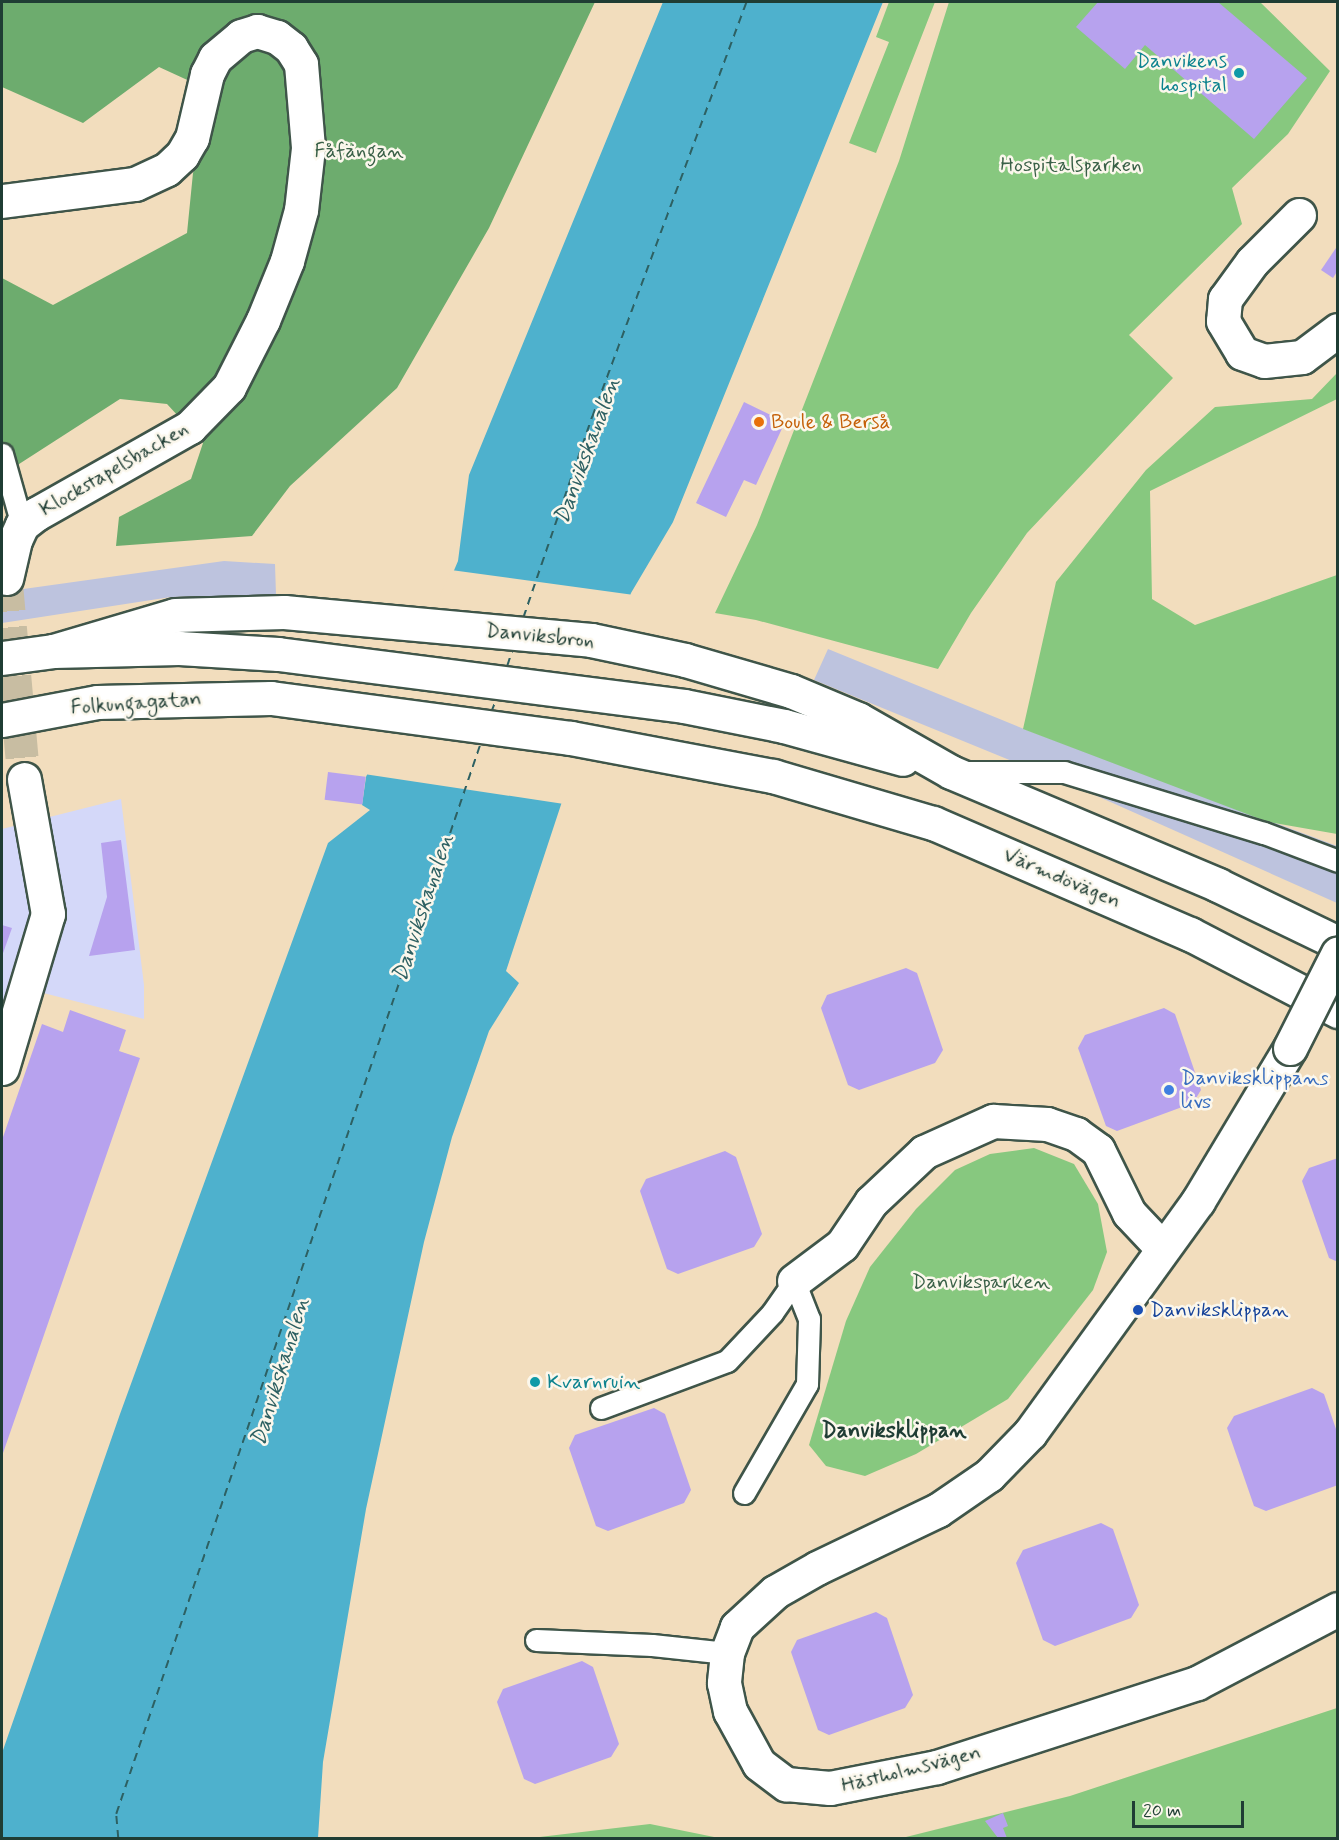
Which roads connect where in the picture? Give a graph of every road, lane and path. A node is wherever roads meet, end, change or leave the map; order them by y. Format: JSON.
{"nodes":[{"id":1,"x":2,"y":201,"type":"edge"},
{"id":2,"x":1299,"y":215,"type":"dead end"},
{"id":3,"x":1338,"y":330,"type":"edge"},
{"id":4,"x":2,"y":454,"type":"edge"},
{"id":5,"x":22,"y":525,"type":"junction"},
{"id":6,"x":6,"y":578,"type":"dead end"},
{"id":7,"x":53,"y":651,"type":"junction"},
{"id":8,"x":2,"y":658,"type":"edge"},
{"id":9,"x":2,"y":720,"type":"edge"},
{"id":10,"x":951,"y":772,"type":"junction"},
{"id":11,"x":773,"y":776,"type":"joint"},
{"id":12,"x":24,"y":779,"type":"tunnel mouth"},
{"id":13,"x":1338,"y":861,"type":"edge"},
{"id":14,"x":1338,"y":943,"type":"edge"},
{"id":15,"x":1338,"y":953,"type":"edge"},
{"id":16,"x":1338,"y":1011,"type":"edge"},
{"id":17,"x":2,"y":1068,"type":"edge"},
{"id":18,"x":1162,"y":1248,"type":"junction"},
{"id":19,"x":794,"y":1281,"type":"junction"},
{"id":20,"x":601,"y":1408,"type":"dead end"},
{"id":21,"x":744,"y":1493,"type":"dead end"},
{"id":22,"x":1338,"y":1609,"type":"edge"},
{"id":23,"x":536,"y":1640,"type":"dead end"},
{"id":24,"x":726,"y":1653,"type":"junction"}],
"edges":[{"from":1,"to":5,"type":"street","name":"Klockstapelsbacken"},
{"from":2,"to":3,"type":"street"},
{"from":4,"to":5,"type":"lane"},
{"from":5,"to":6,"type":"street","name":"Klockstapelsbacken"},
{"from":7,"to":8,"type":"street"},
{"from":7,"to":10,"type":"street"},
{"from":7,"to":10,"type":"street","name":"Danviksbron"},
{"from":9,"to":11,"type":"street","name":"Folkungagatan"},
{"from":10,"to":13,"type":"lane"},
{"from":10,"to":14,"type":"street"},
{"from":11,"to":16,"type":"street","name":"Värmdövägen"},
{"from":12,"to":17,"type":"street"},
{"from":15,"to":18,"type":"street","name":"Hästholmsvägen","bridge":true},
{"from":18,"to":19,"type":"street"},
{"from":18,"to":24,"type":"street","name":"Hästholmsvägen"},
{"from":19,"to":20,"type":"lane"},
{"from":19,"to":21,"type":"lane"},
{"from":22,"to":24,"type":"street","name":"Hästholmsvägen"},
{"from":23,"to":24,"type":"lane"}]}
